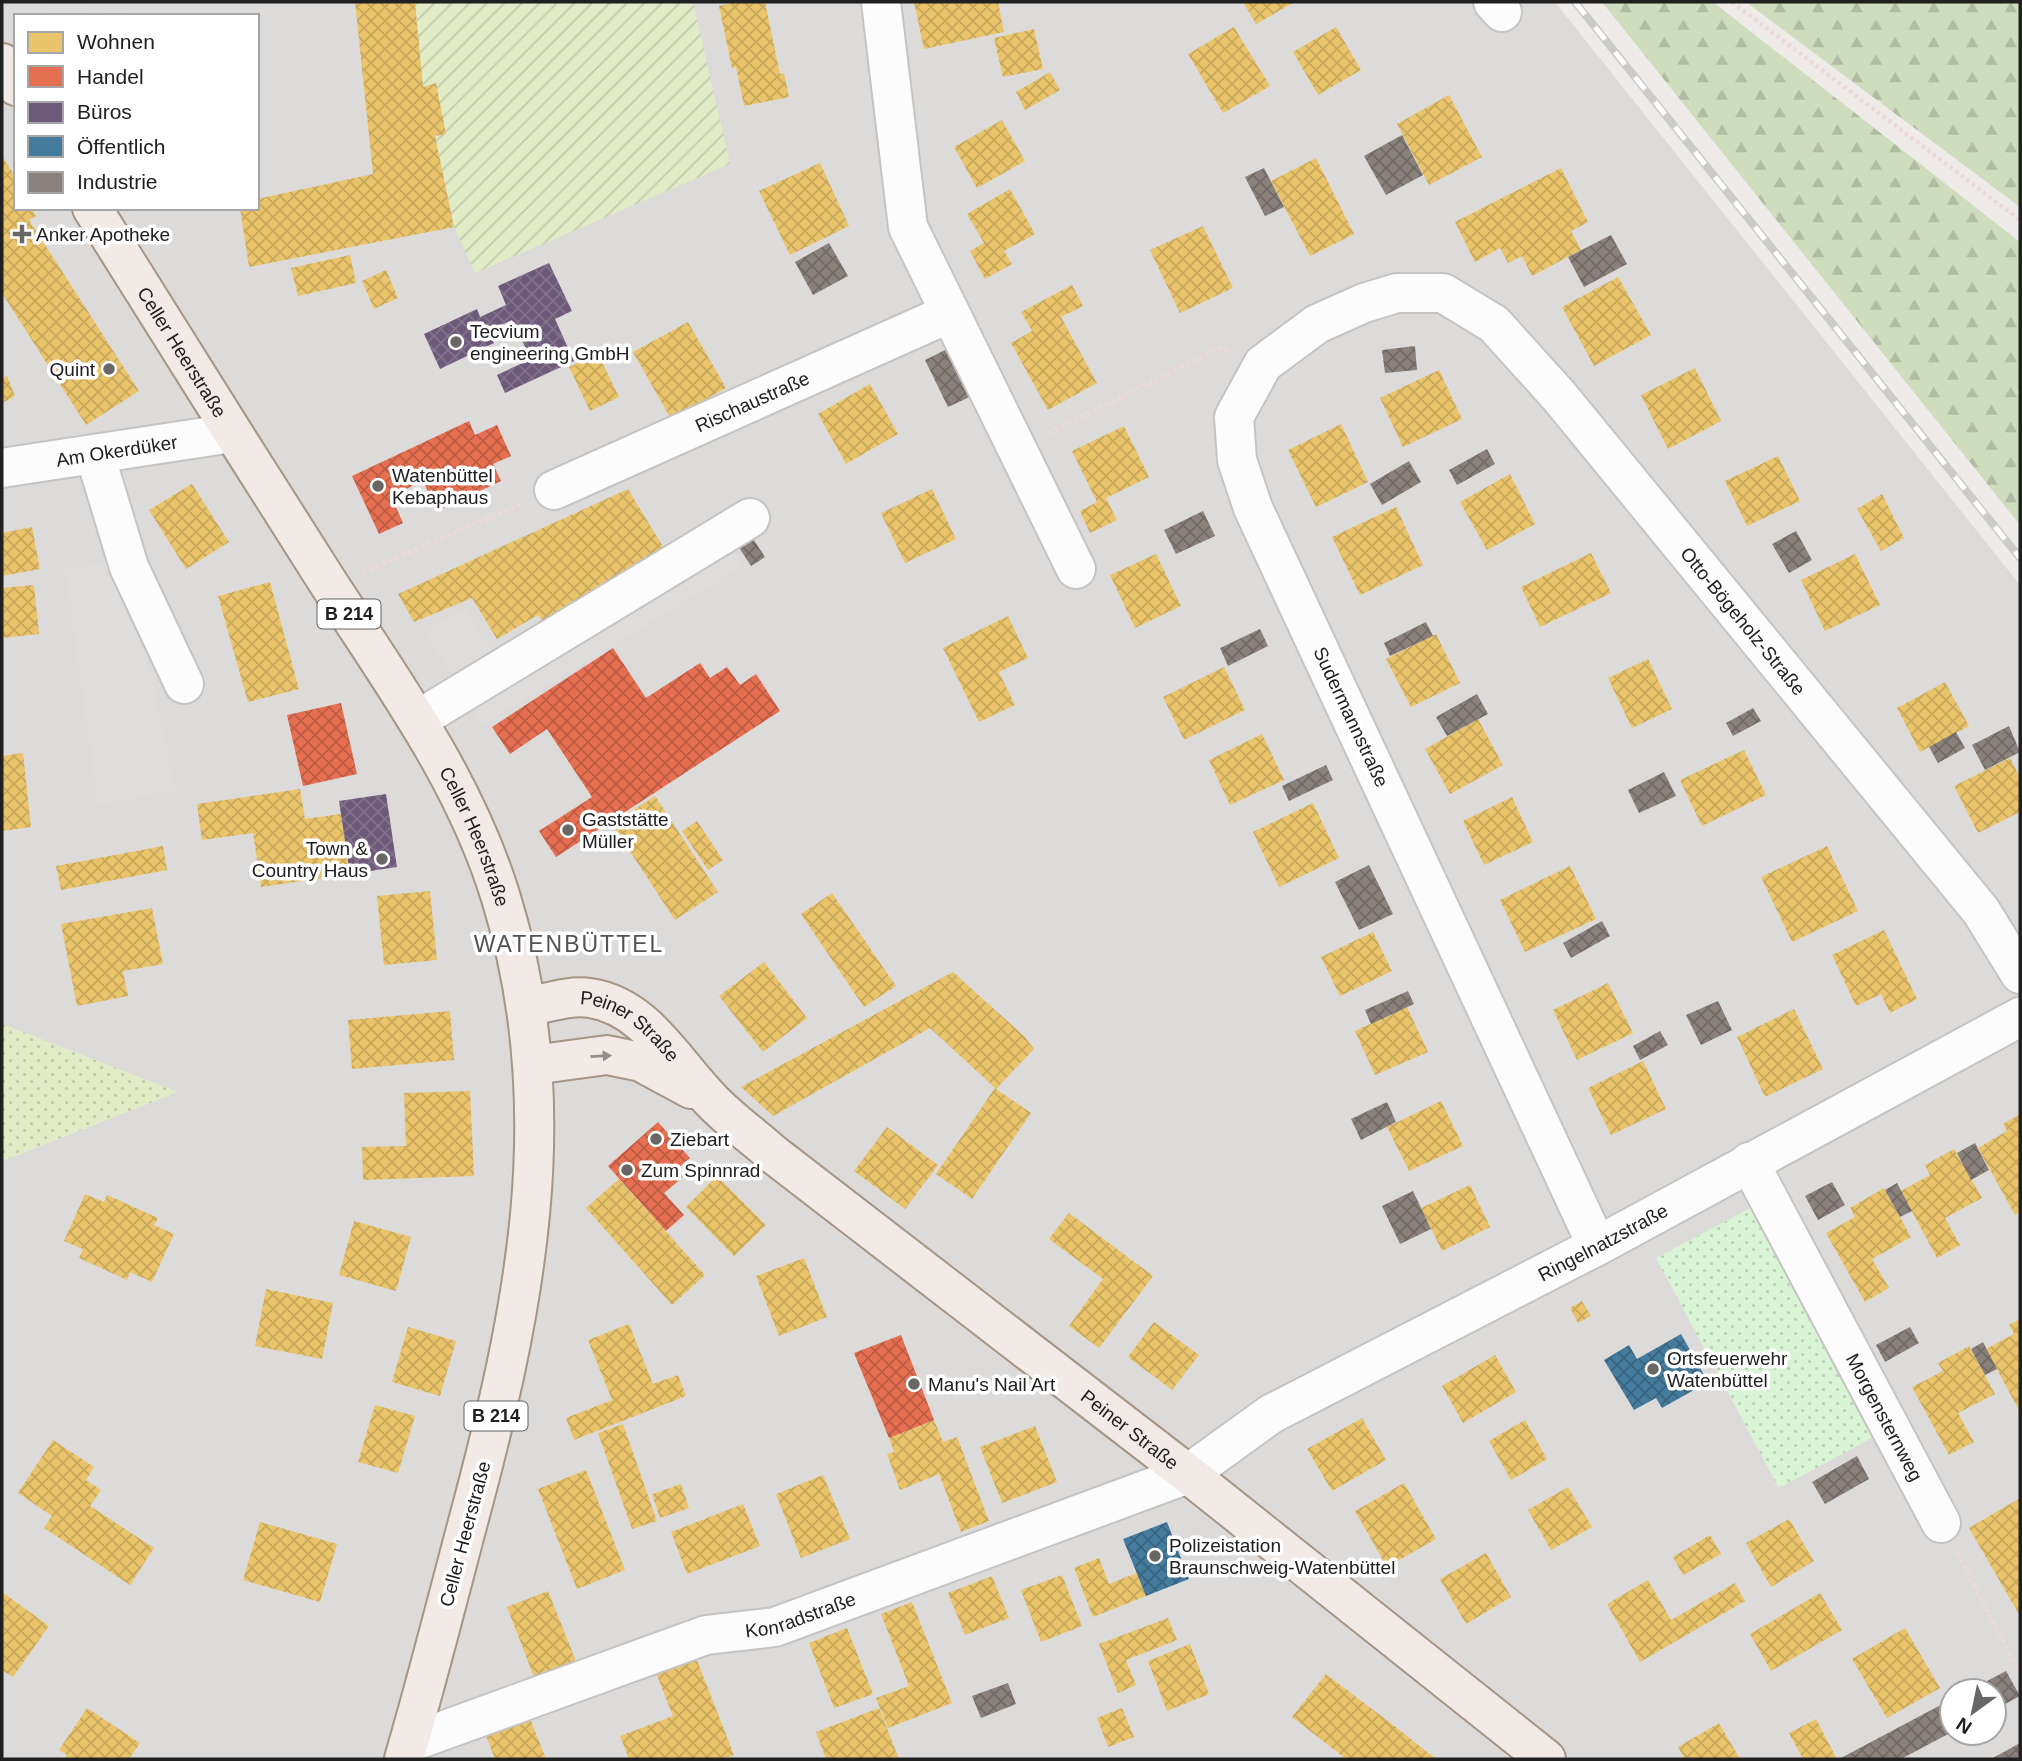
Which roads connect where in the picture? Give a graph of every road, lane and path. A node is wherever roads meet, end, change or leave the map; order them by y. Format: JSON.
{"nodes":[{"id":1,"x":881,"y":2,"type":"edge"},
{"id":2,"x":1732,"y":2,"type":"edge"},
{"id":3,"x":2,"y":63,"type":"edge"},
{"id":4,"x":14,"y":83,"type":"edge"},
{"id":5,"x":93,"y":210,"type":"edge"},
{"id":6,"x":2020,"y":220,"type":"edge"},
{"id":7,"x":1443,"y":293,"type":"joint"},
{"id":8,"x":950,"y":313,"type":"junction"},
{"id":9,"x":1263,"y":364,"type":"junction"},
{"id":10,"x":232,"y":433,"type":"junction"},
{"id":11,"x":1017,"y":449,"type":"junction"},
{"id":12,"x":95,"y":455,"type":"junction"},
{"id":13,"x":2,"y":468,"type":"edge"},
{"id":14,"x":554,"y":490,"type":"joint"},
{"id":15,"x":750,"y":518,"type":"dead end"},
{"id":16,"x":1076,"y":569,"type":"dead end"},
{"id":17,"x":330,"y":586,"type":"junction"},
{"id":18,"x":184,"y":684,"type":"dead end"},
{"id":19,"x":419,"y":719,"type":"junction"},
{"id":20,"x":2020,"y":974,"type":"edge"},
{"id":21,"x":526,"y":1007,"type":"junction"},
{"id":22,"x":2020,"y":1017,"type":"edge"},
{"id":23,"x":533,"y":1065,"type":"junction"},
{"id":24,"x":711,"y":1100,"type":"junction"},
{"id":25,"x":1749,"y":1161,"type":"junction"},
{"id":26,"x":1597,"y":1245,"type":"junction"},
{"id":27,"x":1188,"y":1474,"type":"junction"},
{"id":28,"x":1941,"y":1523,"type":"joint"},
{"id":29,"x":2020,"y":1672,"type":"edge"},
{"id":30,"x":407,"y":1751,"type":"edge"},
{"id":31,"x":1546,"y":1759,"type":"edge"}],
"edges":[{"from":1,"to":8,"type":"street"},
{"from":2,"to":6,"type":"path"},
{"from":3,"to":4,"type":"main road"},
{"from":5,"to":10,"type":"main road","name":"Celler Heerstraße","number":"B 214"},
{"from":7,"to":9,"type":"street","name":"Sudermannstraße"},
{"from":7,"to":20,"type":"street","name":"Otto-Bögeholz-Straße"},
{"from":8,"to":11,"type":"street"},
{"from":8,"to":14,"type":"street","name":"Rischaustraße"},
{"from":9,"to":11,"type":"path"},
{"from":9,"to":26,"type":"street","name":"Sudermannstraße"},
{"from":10,"to":12,"type":"street","name":"Am Okerdüker"},
{"from":10,"to":17,"type":"main road","name":"Celler Heerstraße","number":"B 214"},
{"from":11,"to":16,"type":"street"},
{"from":12,"to":13,"type":"street","name":"Am Okerdüker"},
{"from":12,"to":18,"type":"street"},
{"from":14,"to":17,"type":"path"},
{"from":15,"to":19,"type":"street"},
{"from":17,"to":19,"type":"main road","name":"Celler Heerstraße","number":"B 214"},
{"from":19,"to":21,"type":"main road","name":"Celler Heerstraße","number":"B 214"},
{"from":21,"to":23,"type":"main road","name":"Celler Heerstraße","number":"B 214"},
{"from":21,"to":24,"type":"main road","name":"Peiner Straße"},
{"from":22,"to":25,"type":"street","name":"Ringelnatzstraße"},
{"from":23,"to":24,"type":"main road","name":"Peiner Straße","one_way":true},
{"from":23,"to":30,"type":"main road","name":"Celler Heerstraße","number":"B 214"},
{"from":24,"to":27,"type":"main road","name":"Peiner Straße"},
{"from":25,"to":26,"type":"street","name":"Ringelnatzstraße"},
{"from":25,"to":28,"type":"street","name":"Morgensternweg"},
{"from":26,"to":27,"type":"street","name":"Ringelnatzstraße"},
{"from":27,"to":30,"type":"street","name":"Konradstraße"},
{"from":27,"to":31,"type":"main road","name":"Peiner Straße"},
{"from":28,"to":29,"type":"path"}]}
